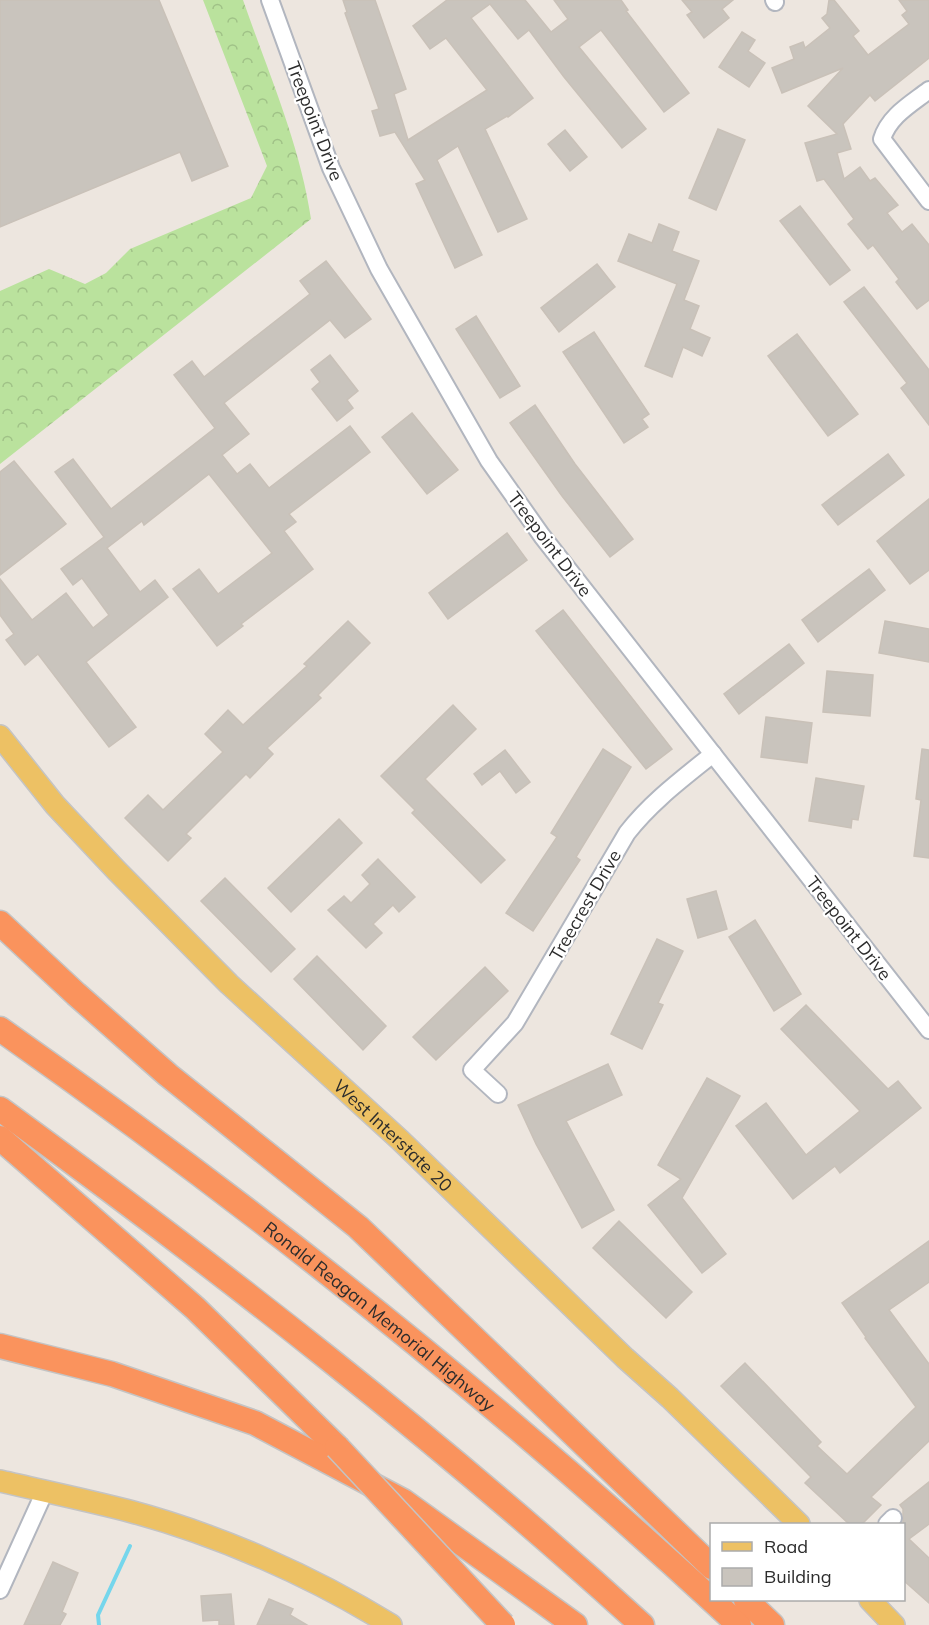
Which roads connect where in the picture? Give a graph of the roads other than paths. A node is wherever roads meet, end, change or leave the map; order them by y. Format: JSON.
{"nodes":[{"id":1,"x":270,"y":0,"type":"edge"},
{"id":2,"x":929,"y":90,"type":"edge"},
{"id":3,"x":929,"y":201,"type":"edge"},
{"id":4,"x":0,"y":736,"type":"edge"},
{"id":5,"x":712,"y":754,"type":"junction"},
{"id":6,"x":0,"y":922,"type":"edge"},
{"id":7,"x":0,"y":1029,"type":"edge"},
{"id":8,"x":929,"y":1030,"type":"edge"},
{"id":9,"x":498,"y":1094,"type":"dead end"},
{"id":10,"x":0,"y":1109,"type":"edge"},
{"id":11,"x":0,"y":1138,"type":"edge"},
{"id":12,"x":0,"y":1346,"type":"edge"},
{"id":13,"x":0,"y":1480,"type":"edge"},
{"id":14,"x":45,"y":1491,"type":"junction"},
{"id":15,"x":798,"y":1523,"type":"edge"},
{"id":16,"x":710,"y":1566,"type":"edge"},
{"id":17,"x":0,"y":1590,"type":"edge"},
{"id":18,"x":710,"y":1599,"type":"edge"},
{"id":19,"x":712,"y":1601,"type":"edge"},
{"id":20,"x":748,"y":1601,"type":"edge"},
{"id":21,"x":872,"y":1601,"type":"edge"},
{"id":22,"x":391,"y":1625,"type":"edge"},
{"id":23,"x":503,"y":1625,"type":"edge"},
{"id":24,"x":575,"y":1625,"type":"edge"},
{"id":25,"x":642,"y":1625,"type":"edge"},
{"id":26,"x":739,"y":1625,"type":"edge"},
{"id":27,"x":772,"y":1625,"type":"edge"},
{"id":28,"x":894,"y":1625,"type":"edge"}],
"edges":[{"from":1,"to":5,"type":"street","name":"Treepoint Drive"},
{"from":2,"to":3,"type":"street"},
{"from":4,"to":15,"type":"main road","name":"West Interstate 20"},
{"from":5,"to":8,"type":"street","name":"Treepoint Drive"},
{"from":5,"to":9,"type":"street","name":"Treecrest Drive"},
{"from":6,"to":16,"type":"highway"},
{"from":7,"to":18,"type":"highway","name":"Ronald Reagan Memorial Highway"},
{"from":10,"to":25,"type":"highway"},
{"from":11,"to":23,"type":"highway","bridge":true},
{"from":12,"to":24,"type":"highway"},
{"from":13,"to":14,"type":"main road"},
{"from":14,"to":17,"type":"street"},
{"from":14,"to":22,"type":"main road"},
{"from":19,"to":26,"type":"highway","name":"Ronald Reagan Memorial Highway"},
{"from":20,"to":27,"type":"highway"},
{"from":21,"to":28,"type":"main road"}]}
